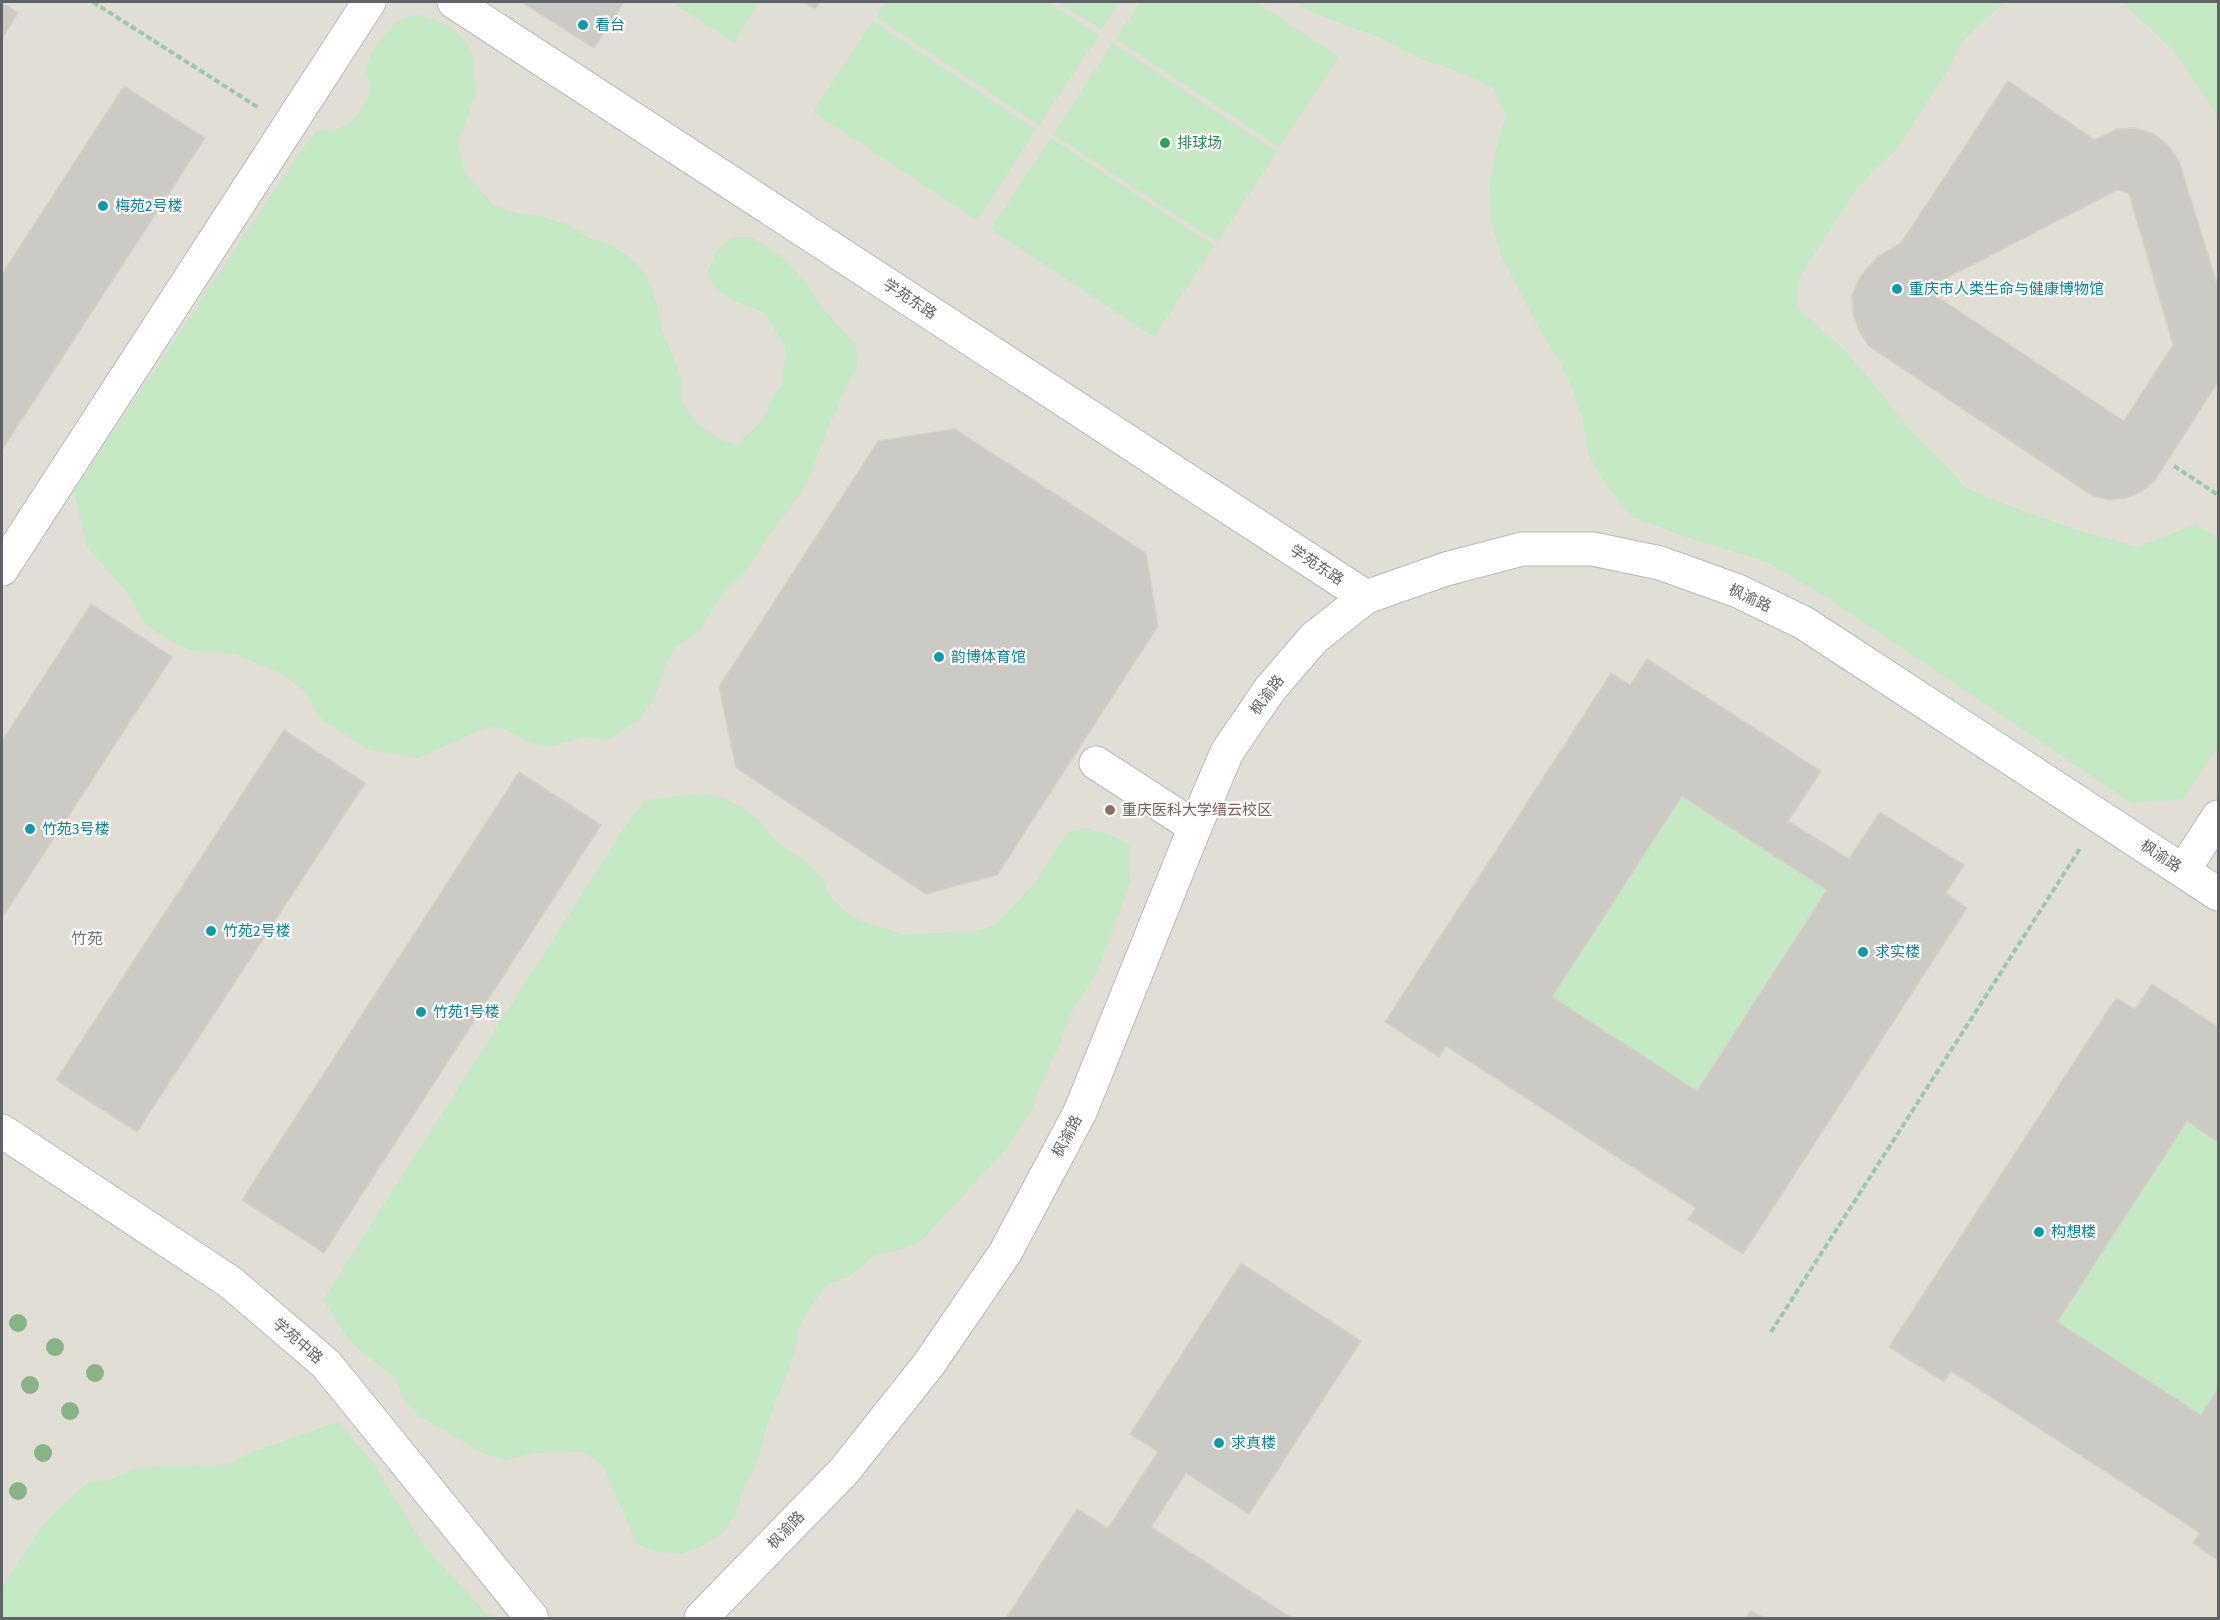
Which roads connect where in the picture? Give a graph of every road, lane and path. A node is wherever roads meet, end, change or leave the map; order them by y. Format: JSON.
{"nodes":[{"id":1,"x":93,"y":2,"type":"edge"},
{"id":2,"x":369,"y":2,"type":"edge"},
{"id":3,"x":454,"y":2,"type":"edge"},
{"id":4,"x":288,"y":127,"type":"junction"},
{"id":5,"x":2174,"y":466,"type":"dead end"},
{"id":6,"x":2218,"y":495,"type":"edge"},
{"id":7,"x":2,"y":569,"type":"edge"},
{"id":8,"x":1366,"y":597,"type":"junction"},
{"id":9,"x":1096,"y":763,"type":"dead end"},
{"id":10,"x":2101,"y":817,"type":"junction"},
{"id":11,"x":2218,"y":817,"type":"edge"},
{"id":12,"x":1195,"y":827,"type":"junction"},
{"id":13,"x":2183,"y":871,"type":"junction"},
{"id":14,"x":2218,"y":894,"type":"edge"},
{"id":15,"x":2,"y":1131,"type":"edge"},
{"id":16,"x":1771,"y":1332,"type":"dead end"},
{"id":17,"x":532,"y":1618,"type":"edge"},
{"id":18,"x":701,"y":1618,"type":"edge"}],
"edges":[{"from":1,"to":4,"type":"path"},
{"from":2,"to":4,"type":"street"},
{"from":3,"to":8,"type":"street","name":"学苑东路"},
{"from":4,"to":7,"type":"street"},
{"from":5,"to":6,"type":"path"},
{"from":8,"to":10,"type":"street","name":"枫渝路"},
{"from":8,"to":12,"type":"street","name":"枫渝路"},
{"from":9,"to":12,"type":"street"},
{"from":10,"to":13,"type":"street","name":"枫渝路"},
{"from":10,"to":16,"type":"path"},
{"from":11,"to":13,"type":"street"},
{"from":12,"to":18,"type":"street","name":"枫渝路"},
{"from":13,"to":14,"type":"street","name":"枫渝路"},
{"from":15,"to":17,"type":"street","name":"学苑中路"}]}
